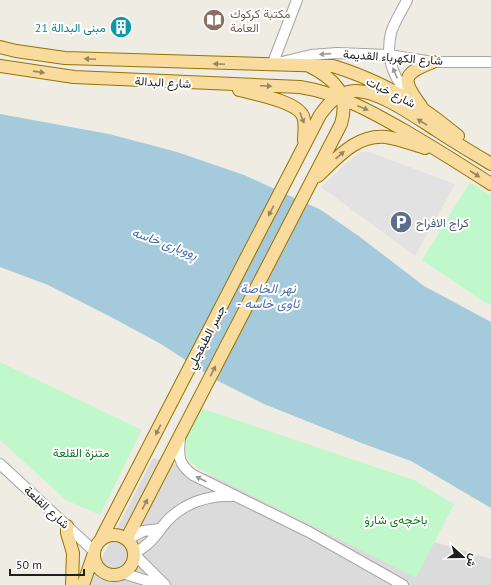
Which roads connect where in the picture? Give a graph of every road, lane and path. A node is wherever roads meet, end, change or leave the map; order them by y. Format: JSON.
{"nodes":[{"id":1,"x":297,"y":0,"type":"edge"},
{"id":2,"x":407,"y":0,"type":"edge"},
{"id":3,"x":0,"y":47,"type":"edge"},
{"id":4,"x":389,"y":55,"type":"junction"},
{"id":5,"x":433,"y":62,"type":"junction"},
{"id":6,"x":491,"y":62,"type":"edge"},
{"id":7,"x":272,"y":65,"type":"junction"},
{"id":8,"x":0,"y":66,"type":"edge"},
{"id":9,"x":309,"y":66,"type":"junction"},
{"id":10,"x":217,"y":84,"type":"junction"},
{"id":11,"x":337,"y":97,"type":"junction"},
{"id":12,"x":424,"y":110,"type":"junction"},
{"id":13,"x":303,"y":148,"type":"junction"},
{"id":14,"x":446,"y":155,"type":"junction"},
{"id":15,"x":491,"y":164,"type":"edge"},
{"id":16,"x":310,"y":184,"type":"junction"},
{"id":17,"x":491,"y":184,"type":"edge"},
{"id":18,"x":181,"y":434,"type":"junction"},
{"id":19,"x":0,"y":464,"type":"edge"},
{"id":20,"x":236,"y":496,"type":"junction"},
{"id":21,"x":67,"y":526,"type":"junction"},
{"id":22,"x":160,"y":529,"type":"junction"},
{"id":23,"x":102,"y":538,"type":"junction"},
{"id":24,"x":127,"y":539,"type":"junction"},
{"id":25,"x":93,"y":553,"type":"junction"},
{"id":26,"x":134,"y":554,"type":"junction"},
{"id":27,"x":121,"y":574,"type":"junction"},
{"id":28,"x":72,"y":585,"type":"edge"},
{"id":29,"x":83,"y":585,"type":"edge"},
{"id":30,"x":112,"y":585,"type":"edge"},
{"id":31,"x":161,"y":585,"type":"edge"},
{"id":32,"x":165,"y":585,"type":"edge"},
{"id":33,"x":402,"y":585,"type":"edge"}],
"edges":[{"from":1,"to":7,"type":"street"},
{"from":2,"to":4,"type":"street"},
{"from":7,"to":3,"type":"main road","name":"شارع البدالة","one_way":true},
{"from":4,"to":5,"type":"street","name":"شارع الكهرباء القديمة"},
{"from":4,"to":7,"type":"street","name":"شارع الكهرباء القديمة","one_way":true},
{"from":12,"to":4,"type":"street","one_way":true},
{"from":5,"to":6,"type":"street","name":"شارع الكهرباء القديمة"},
{"from":5,"to":12,"type":"main road"},
{"from":7,"to":9,"type":"main road","name":"شارع خبات"},
{"from":8,"to":10,"type":"main road","name":"شارع البدالة","one_way":true},
{"from":9,"to":11,"type":"main road"},
{"from":9,"to":12,"type":"main road","name":"شارع خبات"},
{"from":10,"to":11,"type":"main road","name":"شارع البدالة","one_way":true},
{"from":10,"to":13,"type":"main road","one_way":true},
{"from":11,"to":13,"type":"main road","name":"جسر الطبقجلي"},
{"from":11,"to":14,"type":"main road","one_way":true},
{"from":15,"to":11,"type":"main road","one_way":true},
{"from":11,"to":16,"type":"main road","name":"جسر الطبقجلي"},
{"from":12,"to":15,"type":"main road","name":"شارع خبات"},
{"from":13,"to":23,"type":"main road","name":"جسر الطبقجلي","one_way":true},
{"from":16,"to":14,"type":"main road","one_way":true},
{"from":14,"to":17,"type":"main road","one_way":true},
{"from":18,"to":16,"type":"main road","name":"جسر الطبقجلي","one_way":true},
{"from":20,"to":18,"type":"street","one_way":true},
{"from":24,"to":18,"type":"main road","name":"جسر الطبقجلي","one_way":true},
{"from":19,"to":21,"type":"street","name":"شارع القلعة"},
{"from":20,"to":22,"type":"street"},
{"from":20,"to":33,"type":"street"},
{"from":21,"to":25,"type":"street","name":"شارع القلعة"},
{"from":21,"to":28,"type":"main road"},
{"from":22,"to":24,"type":"street"},
{"from":22,"to":26,"type":"street"},
{"from":23,"to":24,"type":"main road"},
{"from":23,"to":25,"type":"main road"},
{"from":24,"to":26,"type":"main road"},
{"from":25,"to":27,"type":"main road"},
{"from":25,"to":29,"type":"main road"},
{"from":26,"to":27,"type":"main road"},
{"from":26,"to":32,"type":"street"},
{"from":27,"to":30,"type":"main road"},
{"from":27,"to":31,"type":"street"}]}
